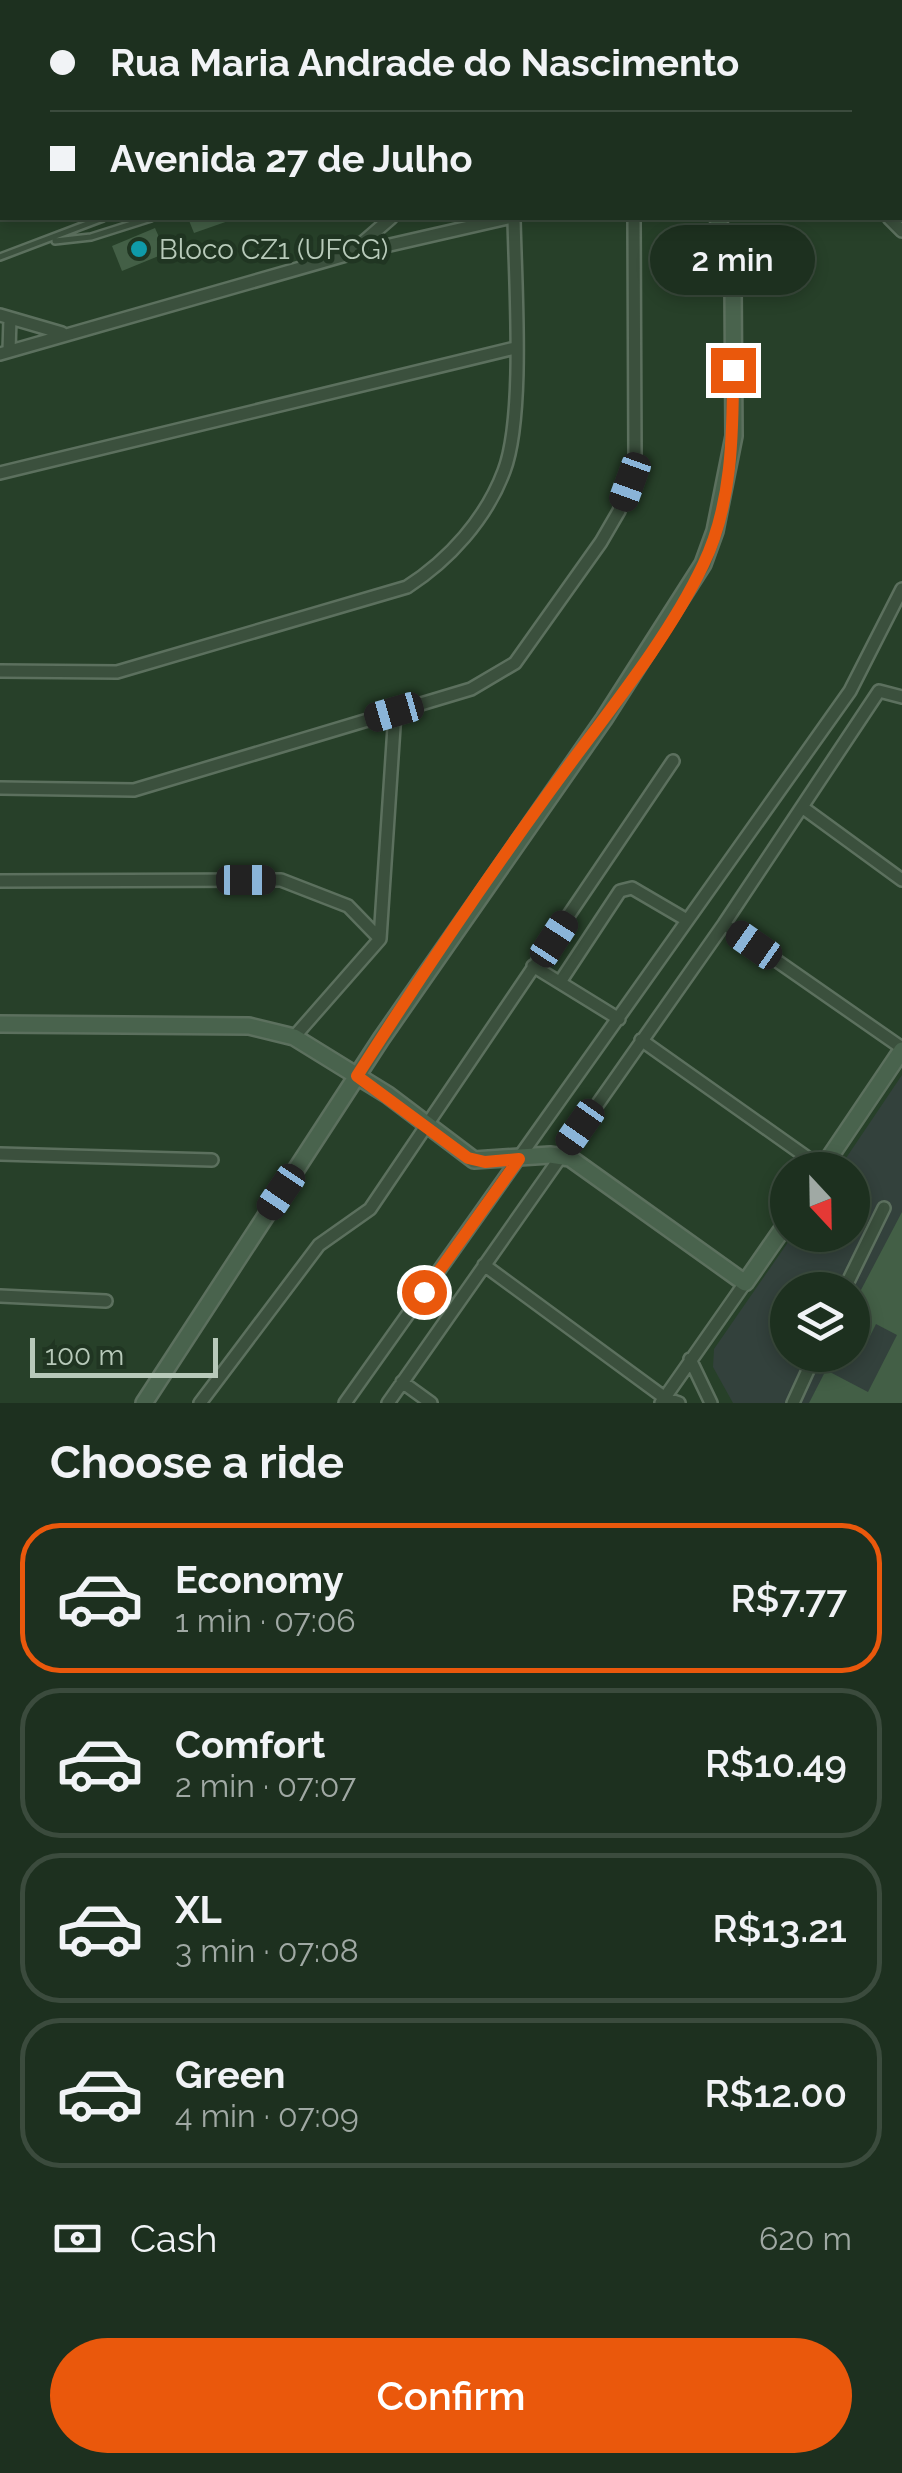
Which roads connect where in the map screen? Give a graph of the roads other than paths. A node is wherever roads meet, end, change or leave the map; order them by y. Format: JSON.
{"nodes":[{"id":1,"x":99,"y":220,"type":"edge"},
{"id":2,"x":145,"y":220,"type":"edge"},
{"id":3,"x":389,"y":220,"type":"edge"},
{"id":4,"x":502,"y":220,"type":"edge"},
{"id":5,"x":511,"y":220,"type":"edge"},
{"id":6,"x":634,"y":220,"type":"edge"},
{"id":7,"x":718,"y":220,"type":"edge"},
{"id":8,"x":52,"y":240,"type":"junction"},
{"id":9,"x":346,"y":255,"type":"junction"},
{"id":10,"x":0,"y":257,"type":"edge"},
{"id":11,"x":5,"y":316,"type":"edge"},
{"id":12,"x":62,"y":333,"type":"junction"},
{"id":13,"x":515,"y":348,"type":"junction"},
{"id":14,"x":4,"y":352,"type":"edge"},
{"id":15,"x":0,"y":472,"type":"edge"},
{"id":16,"x":902,"y":589,"type":"edge"},
{"id":17,"x":0,"y":671,"type":"edge"},
{"id":18,"x":902,"y":697,"type":"edge"},
{"id":19,"x":394,"y":712,"type":"junction"},
{"id":20,"x":673,"y":761,"type":"dead end"},
{"id":21,"x":0,"y":788,"type":"edge"},
{"id":22,"x":802,"y":806,"type":"junction"},
{"id":23,"x":902,"y":880,"type":"edge"},
{"id":24,"x":0,"y":881,"type":"edge"},
{"id":25,"x":686,"y":919,"type":"junction"},
{"id":26,"x":724,"y":924,"type":"junction"},
{"id":27,"x":380,"y":938,"type":"junction"},
{"id":28,"x":533,"y":966,"type":"junction"},
{"id":29,"x":560,"y":982,"type":"junction"},
{"id":30,"x":619,"y":1019,"type":"junction"},
{"id":31,"x":0,"y":1024,"type":"edge"},
{"id":32,"x":294,"y":1038,"type":"junction"},
{"id":33,"x":641,"y":1040,"type":"junction"},
{"id":34,"x":902,"y":1049,"type":"edge"},
{"id":35,"x":357,"y":1076,"type":"junction"},
{"id":36,"x":425,"y":1124,"type":"junction"},
{"id":37,"x":798,"y":1152,"type":"edge"},
{"id":38,"x":833,"y":1152,"type":"edge"},
{"id":39,"x":0,"y":1154,"type":"edge"},
{"id":40,"x":562,"y":1157,"type":"junction"},
{"id":41,"x":526,"y":1158,"type":"junction"},
{"id":42,"x":212,"y":1160,"type":"dead end"},
{"id":43,"x":884,"y":1208,"type":"dead end"},
{"id":44,"x":770,"y":1247,"type":"edge"},
{"id":45,"x":484,"y":1266,"type":"junction"},
{"id":46,"x":853,"y":1272,"type":"edge"},
{"id":47,"x":745,"y":1283,"type":"junction"},
{"id":48,"x":0,"y":1296,"type":"edge"},
{"id":49,"x":106,"y":1301,"type":"dead end"},
{"id":50,"x":690,"y":1359,"type":"junction"},
{"id":51,"x":807,"y":1372,"type":"edge"},
{"id":52,"x":402,"y":1382,"type":"junction"},
{"id":53,"x":663,"y":1400,"type":"edge"},
{"id":54,"x":144,"y":1403,"type":"edge"},
{"id":55,"x":200,"y":1403,"type":"edge"},
{"id":56,"x":344,"y":1403,"type":"edge"},
{"id":57,"x":388,"y":1403,"type":"edge"},
{"id":58,"x":431,"y":1403,"type":"edge"},
{"id":59,"x":680,"y":1403,"type":"edge"},
{"id":60,"x":711,"y":1403,"type":"edge"},
{"id":61,"x":793,"y":1403,"type":"edge"}],
"edges":[{"from":1,"to":8,"type":"lane"},
{"from":2,"to":8,"type":"lane"},
{"from":3,"to":9,"type":"street"},
{"from":4,"to":9,"type":"street"},
{"from":5,"to":13,"type":"street"},
{"from":6,"to":19,"type":"street"},
{"from":7,"to":35,"type":"street"},
{"from":8,"to":10,"type":"lane"},
{"from":9,"to":12,"type":"street"},
{"from":11,"to":12,"type":"street"},
{"from":11,"to":14,"type":"street"},
{"from":12,"to":14,"type":"street"},
{"from":13,"to":15,"type":"street"},
{"from":13,"to":17,"type":"street"},
{"from":16,"to":25,"type":"street"},
{"from":18,"to":22,"type":"street"},
{"from":19,"to":21,"type":"street"},
{"from":19,"to":27,"type":"street"},
{"from":20,"to":28,"type":"street"},
{"from":22,"to":23,"type":"street"},
{"from":22,"to":26,"type":"street"},
{"from":24,"to":27,"type":"street"},
{"from":25,"to":29,"type":"street"},
{"from":25,"to":30,"type":"street"},
{"from":26,"to":33,"type":"street"},
{"from":26,"to":34,"type":"street"},
{"from":27,"to":32,"type":"street"},
{"from":28,"to":29,"type":"street"},
{"from":28,"to":36,"type":"street"},
{"from":29,"to":30,"type":"street"},
{"from":30,"to":41,"type":"street"},
{"from":31,"to":32,"type":"street"},
{"from":32,"to":35,"type":"street"},
{"from":33,"to":37,"type":"street"},
{"from":33,"to":40,"type":"street"},
{"from":34,"to":38,"type":"street"},
{"from":35,"to":36,"type":"street"},
{"from":35,"to":54,"type":"street"},
{"from":36,"to":41,"type":"street"},
{"from":36,"to":55,"type":"street"},
{"from":39,"to":42,"type":"street"},
{"from":40,"to":41,"type":"street"},
{"from":40,"to":45,"type":"street"},
{"from":40,"to":47,"type":"street"},
{"from":41,"to":56,"type":"street"},
{"from":43,"to":46,"type":"street"},
{"from":44,"to":47,"type":"street"},
{"from":45,"to":52,"type":"street"},
{"from":45,"to":53,"type":"street"},
{"from":47,"to":50,"type":"street"},
{"from":48,"to":49,"type":"street"},
{"from":50,"to":53,"type":"street"},
{"from":50,"to":60,"type":"street"},
{"from":51,"to":61,"type":"street"},
{"from":52,"to":57,"type":"street"},
{"from":52,"to":58,"type":"street"},
{"from":53,"to":59,"type":"street"}]}
